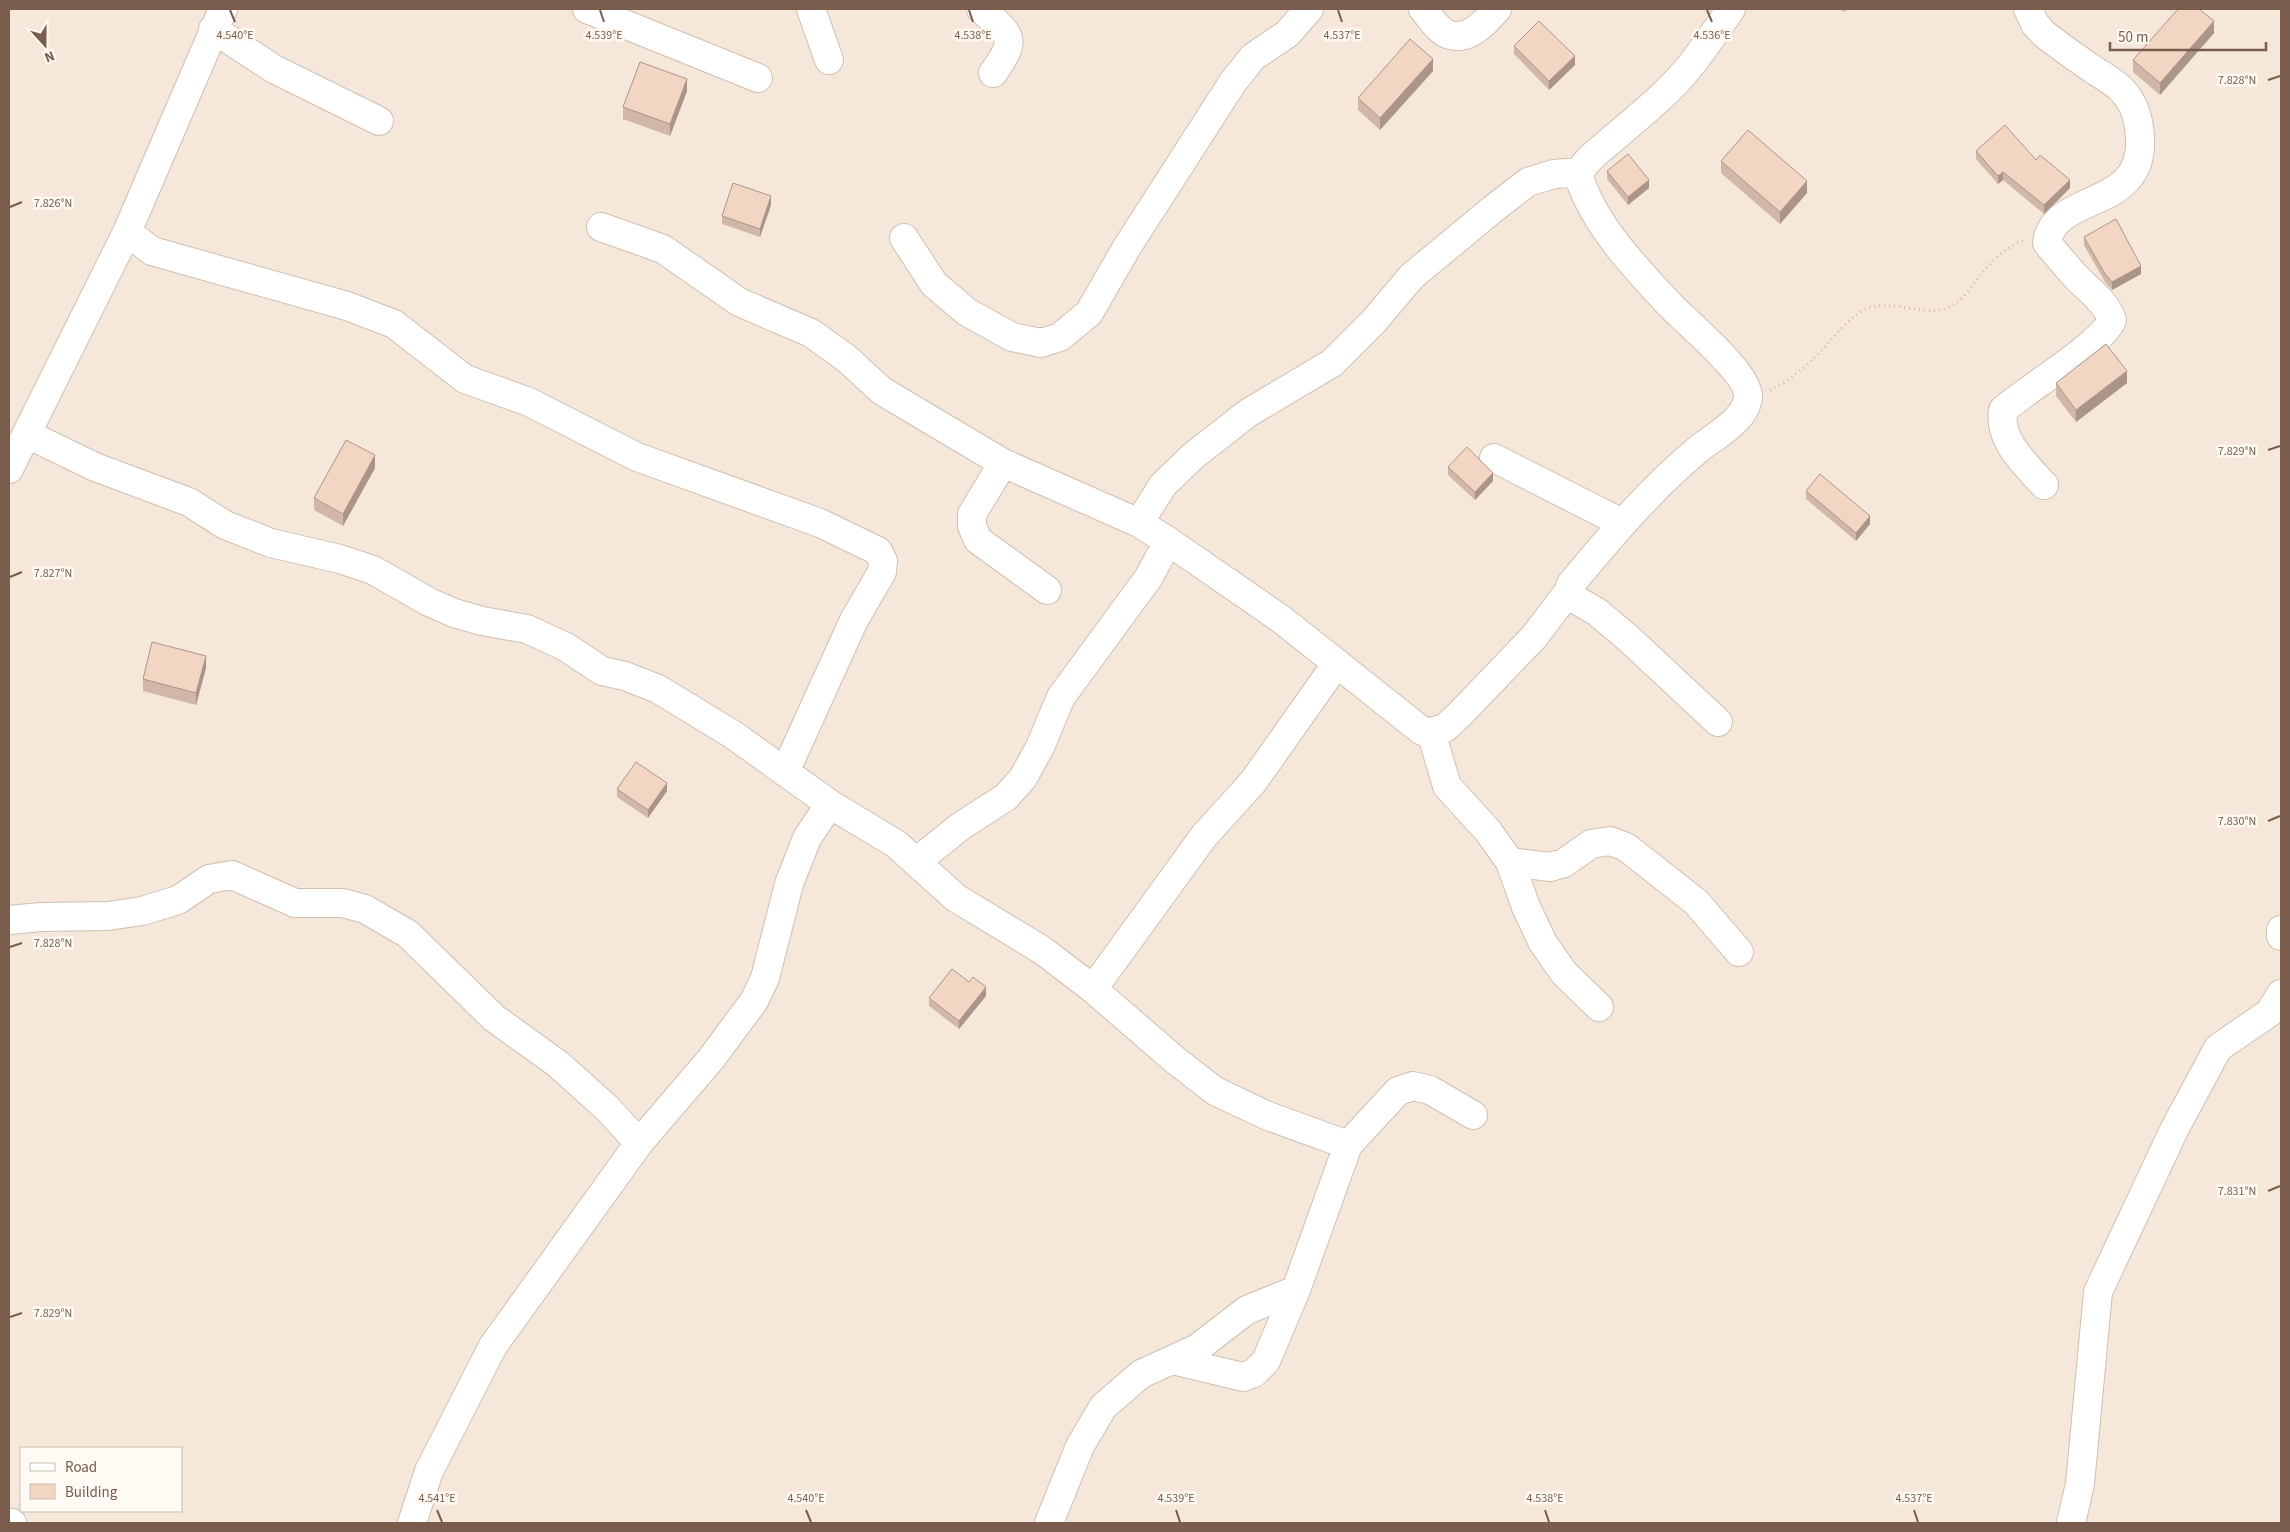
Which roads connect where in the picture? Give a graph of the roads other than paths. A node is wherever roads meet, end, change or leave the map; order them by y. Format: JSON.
{"nodes":[{"id":1,"x":587,"y":9,"type":"edge"},
{"id":2,"x":811,"y":9,"type":"edge"},
{"id":3,"x":982,"y":9,"type":"edge"},
{"id":4,"x":1309,"y":9,"type":"edge"},
{"id":5,"x":1423,"y":9,"type":"edge"},
{"id":6,"x":1497,"y":9,"type":"edge"},
{"id":7,"x":1731,"y":9,"type":"edge"},
{"id":8,"x":2028,"y":9,"type":"edge"},
{"id":9,"x":218,"y":19,"type":"edge"},
{"id":10,"x":828,"y":60,"type":"dead end"},
{"id":11,"x":993,"y":73,"type":"dead end"},
{"id":12,"x":758,"y":78,"type":"dead end"},
{"id":13,"x":379,"y":121,"type":"dead end"},
{"id":14,"x":1580,"y":172,"type":"junction"},
{"id":15,"x":601,"y":227,"type":"dead end"},
{"id":16,"x":127,"y":232,"type":"junction"},
{"id":17,"x":904,"y":238,"type":"dead end"},
{"id":18,"x":27,"y":434,"type":"junction"},
{"id":19,"x":1494,"y":458,"type":"dead end"},
{"id":20,"x":1003,"y":463,"type":"junction"},
{"id":21,"x":9,"y":469,"type":"edge"},
{"id":22,"x":2044,"y":485,"type":"dead end"},
{"id":23,"x":1622,"y":523,"type":"junction"},
{"id":24,"x":1138,"y":524,"type":"junction"},
{"id":25,"x":1168,"y":541,"type":"junction"},
{"id":26,"x":1047,"y":590,"type":"dead end"},
{"id":27,"x":1568,"y":592,"type":"junction"},
{"id":28,"x":1337,"y":664,"type":"junction"},
{"id":29,"x":1718,"y":722,"type":"dead end"},
{"id":30,"x":1431,"y":732,"type":"junction"},
{"id":31,"x":786,"y":772,"type":"junction"},
{"id":32,"x":830,"y":804,"type":"junction"},
{"id":33,"x":916,"y":862,"type":"junction"},
{"id":34,"x":1510,"y":862,"type":"junction"},
{"id":35,"x":9,"y":920,"type":"edge"},
{"id":36,"x":2281,"y":930,"type":"edge"},
{"id":37,"x":2281,"y":936,"type":"edge"},
{"id":38,"x":1739,"y":952,"type":"dead end"},
{"id":39,"x":1093,"y":989,"type":"junction"},
{"id":40,"x":2281,"y":994,"type":"edge"},
{"id":41,"x":1599,"y":1007,"type":"dead end"},
{"id":42,"x":1473,"y":1115,"type":"dead end"},
{"id":43,"x":639,"y":1143,"type":"junction"},
{"id":44,"x":1348,"y":1145,"type":"junction"},
{"id":45,"x":1296,"y":1290,"type":"junction"},
{"id":46,"x":1172,"y":1360,"type":"junction"},
{"id":47,"x":412,"y":1523,"type":"edge"},
{"id":48,"x":1049,"y":1523,"type":"edge"},
{"id":49,"x":2071,"y":1523,"type":"edge"}],
"edges":[{"from":1,"to":12,"type":"street"},
{"from":2,"to":10,"type":"street"},
{"from":3,"to":11,"type":"street"},
{"from":4,"to":17,"type":"street"},
{"from":5,"to":6,"type":"street"},
{"from":7,"to":14,"type":"street"},
{"from":8,"to":22,"type":"street"},
{"from":9,"to":13,"type":"street"},
{"from":9,"to":16,"type":"street"},
{"from":14,"to":23,"type":"street"},
{"from":14,"to":24,"type":"street"},
{"from":15,"to":20,"type":"street"},
{"from":16,"to":18,"type":"street"},
{"from":16,"to":31,"type":"street"},
{"from":18,"to":21,"type":"street"},
{"from":18,"to":31,"type":"street"},
{"from":19,"to":23,"type":"street"},
{"from":20,"to":24,"type":"street"},
{"from":20,"to":26,"type":"street"},
{"from":23,"to":27,"type":"street"},
{"from":24,"to":25,"type":"street"},
{"from":25,"to":28,"type":"street"},
{"from":25,"to":33,"type":"street"},
{"from":27,"to":29,"type":"street"},
{"from":27,"to":30,"type":"street"},
{"from":28,"to":30,"type":"street"},
{"from":28,"to":39,"type":"street"},
{"from":30,"to":34,"type":"street"},
{"from":31,"to":32,"type":"street"},
{"from":32,"to":33,"type":"street"},
{"from":32,"to":43,"type":"street"},
{"from":33,"to":39,"type":"street"},
{"from":34,"to":38,"type":"street"},
{"from":34,"to":41,"type":"street"},
{"from":35,"to":43,"type":"street"},
{"from":36,"to":37,"type":"street"},
{"from":39,"to":44,"type":"street"},
{"from":40,"to":49,"type":"street"},
{"from":42,"to":44,"type":"street"},
{"from":43,"to":47,"type":"street"},
{"from":44,"to":45,"type":"street"},
{"from":45,"to":46,"type":"street"},
{"from":45,"to":46,"type":"street"},
{"from":46,"to":48,"type":"street"}]}
